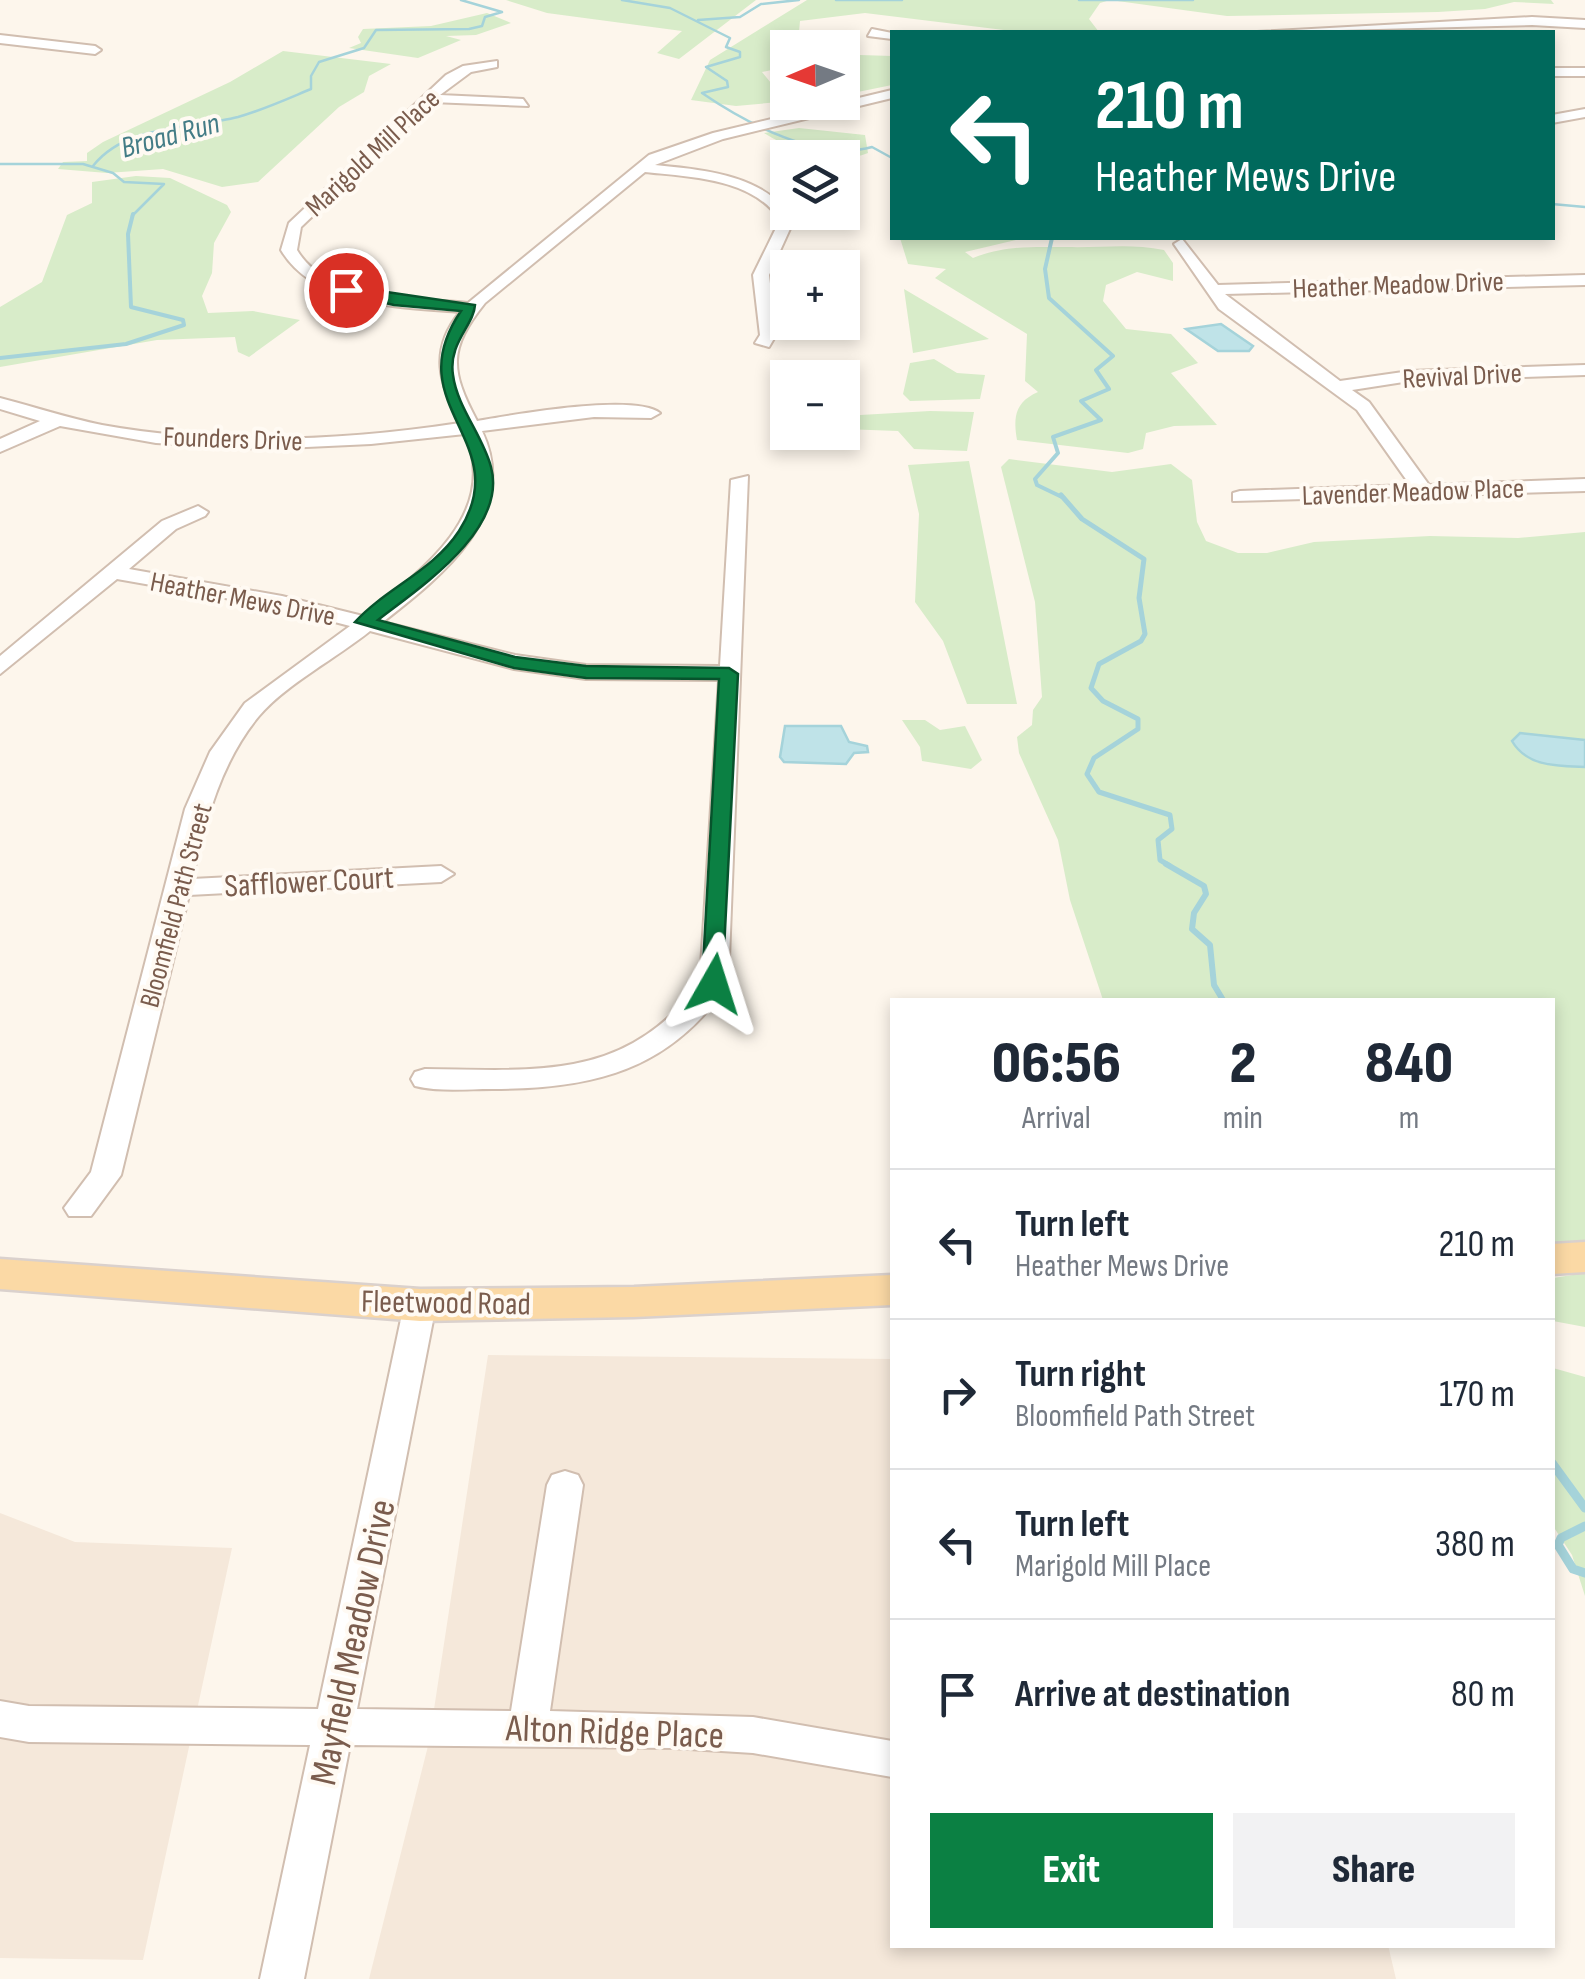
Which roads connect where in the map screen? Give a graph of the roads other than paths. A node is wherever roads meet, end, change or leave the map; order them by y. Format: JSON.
{"nodes":[{"id":1,"x":1585,"y":24,"type":"edge"},
{"id":2,"x":1311,"y":30,"type":"edge"},
{"id":3,"x":872,"y":33,"type":"dead end"},
{"id":4,"x":890,"y":36,"type":"edge"},
{"id":5,"x":4,"y":41,"type":"edge"},
{"id":6,"x":95,"y":50,"type":"dead end"},
{"id":7,"x":493,"y":64,"type":"dead end"},
{"id":8,"x":1555,"y":72,"type":"edge"},
{"id":9,"x":1585,"y":72,"type":"edge"},
{"id":10,"x":890,"y":94,"type":"edge"},
{"id":11,"x":430,"y":98,"type":"junction"},
{"id":12,"x":524,"y":103,"type":"dead end"},
{"id":13,"x":1585,"y":113,"type":"edge"},
{"id":14,"x":1555,"y":118,"type":"edge"},
{"id":15,"x":640,"y":167,"type":"junction"},
{"id":16,"x":1182,"y":244,"type":"dead end"},
{"id":17,"x":1585,"y":280,"type":"edge"},
{"id":18,"x":1212,"y":290,"type":"junction"},
{"id":19,"x":470,"y":308,"type":"junction"},
{"id":20,"x":763,"y":342,"type":"dead end"},
{"id":21,"x":1585,"y":370,"type":"edge"},
{"id":22,"x":1340,"y":386,"type":"junction"},
{"id":23,"x":0,"y":403,"type":"edge"},
{"id":24,"x":651,"y":413,"type":"dead end"},
{"id":25,"x":61,"y":419,"type":"junction"},
{"id":26,"x":469,"y":428,"type":"junction"},
{"id":27,"x":0,"y":446,"type":"edge"},
{"id":28,"x":741,"y":480,"type":"dead end"},
{"id":29,"x":1585,"y":485,"type":"edge"},
{"id":30,"x":1424,"y":491,"type":"junction"},
{"id":31,"x":1240,"y":497,"type":"dead end"},
{"id":32,"x":198,"y":512,"type":"dead end"},
{"id":33,"x":111,"y":572,"type":"junction"},
{"id":34,"x":364,"y":622,"type":"junction"},
{"id":35,"x":0,"y":667,"type":"edge"},
{"id":36,"x":729,"y":674,"type":"junction"},
{"id":37,"x":441,"y":874,"type":"dead end"},
{"id":38,"x":177,"y":888,"type":"junction"},
{"id":39,"x":426,"y":1078,"type":"dead end"},
{"id":40,"x":80,"y":1208,"type":"dead end"},
{"id":41,"x":1585,"y":1257,"type":"edge"},
{"id":42,"x":1555,"y":1259,"type":"edge"},
{"id":43,"x":0,"y":1274,"type":"edge"},
{"id":44,"x":890,"y":1290,"type":"edge"},
{"id":45,"x":420,"y":1305,"type":"junction"},
{"id":46,"x":566,"y":1486,"type":"dead end"},
{"id":47,"x":0,"y":1719,"type":"edge"},
{"id":48,"x":335,"y":1724,"type":"junction"},
{"id":49,"x":528,"y":1728,"type":"junction"},
{"id":50,"x":890,"y":1759,"type":"edge"},
{"id":51,"x":282,"y":1979,"type":"edge"}],
"edges":[{"from":1,"to":2,"type":"street"},
{"from":3,"to":4,"type":"street"},
{"from":5,"to":6,"type":"street"},
{"from":7,"to":11,"type":"street","name":"Marigold Mill Place"},
{"from":8,"to":9,"type":"street"},
{"from":10,"to":15,"type":"street","name":"Bloomfield Path Street"},
{"from":11,"to":12,"type":"street"},
{"from":11,"to":19,"type":"street","name":"Marigold Mill Place"},
{"from":13,"to":14,"type":"street"},
{"from":15,"to":19,"type":"street","name":"Bloomfield Path Street"},
{"from":15,"to":20,"type":"street"},
{"from":16,"to":18,"type":"street"},
{"from":17,"to":18,"type":"street","name":"Heather Meadow Drive"},
{"from":18,"to":22,"type":"street"},
{"from":19,"to":26,"type":"street","name":"Bloomfield Path Street"},
{"from":21,"to":22,"type":"street","name":"Revival Drive"},
{"from":22,"to":30,"type":"street"},
{"from":23,"to":25,"type":"street","name":"Founders Drive"},
{"from":24,"to":26,"type":"street","name":"Founders Drive"},
{"from":25,"to":26,"type":"street","name":"Founders Drive"},
{"from":25,"to":27,"type":"street"},
{"from":26,"to":34,"type":"street","name":"Bloomfield Path Street"},
{"from":28,"to":36,"type":"street"},
{"from":29,"to":30,"type":"street","name":"Lavender Meadow Place"},
{"from":30,"to":31,"type":"street","name":"Lavender Meadow Place"},
{"from":32,"to":33,"type":"street"},
{"from":33,"to":34,"type":"street","name":"Heather Mews Drive"},
{"from":33,"to":35,"type":"street"},
{"from":34,"to":36,"type":"street","name":"Heather Mews Drive"},
{"from":34,"to":38,"type":"street","name":"Bloomfield Path Street"},
{"from":36,"to":39,"type":"street"},
{"from":37,"to":38,"type":"street","name":"Safflower Court"},
{"from":38,"to":40,"type":"street","name":"Bloomfield Path Street"},
{"from":41,"to":42,"type":"main road"},
{"from":43,"to":45,"type":"main road","name":"Fleetwood Road"},
{"from":44,"to":45,"type":"main road","name":"Fleetwood Road"},
{"from":45,"to":48,"type":"street","name":"Mayfield Meadow Drive"},
{"from":46,"to":49,"type":"street"},
{"from":47,"to":48,"type":"street","name":"Alton Ridge Place"},
{"from":48,"to":49,"type":"street","name":"Alton Ridge Place"},
{"from":48,"to":51,"type":"street","name":"Mayfield Meadow Drive"},
{"from":49,"to":50,"type":"street","name":"Alton Ridge Place"}]}
